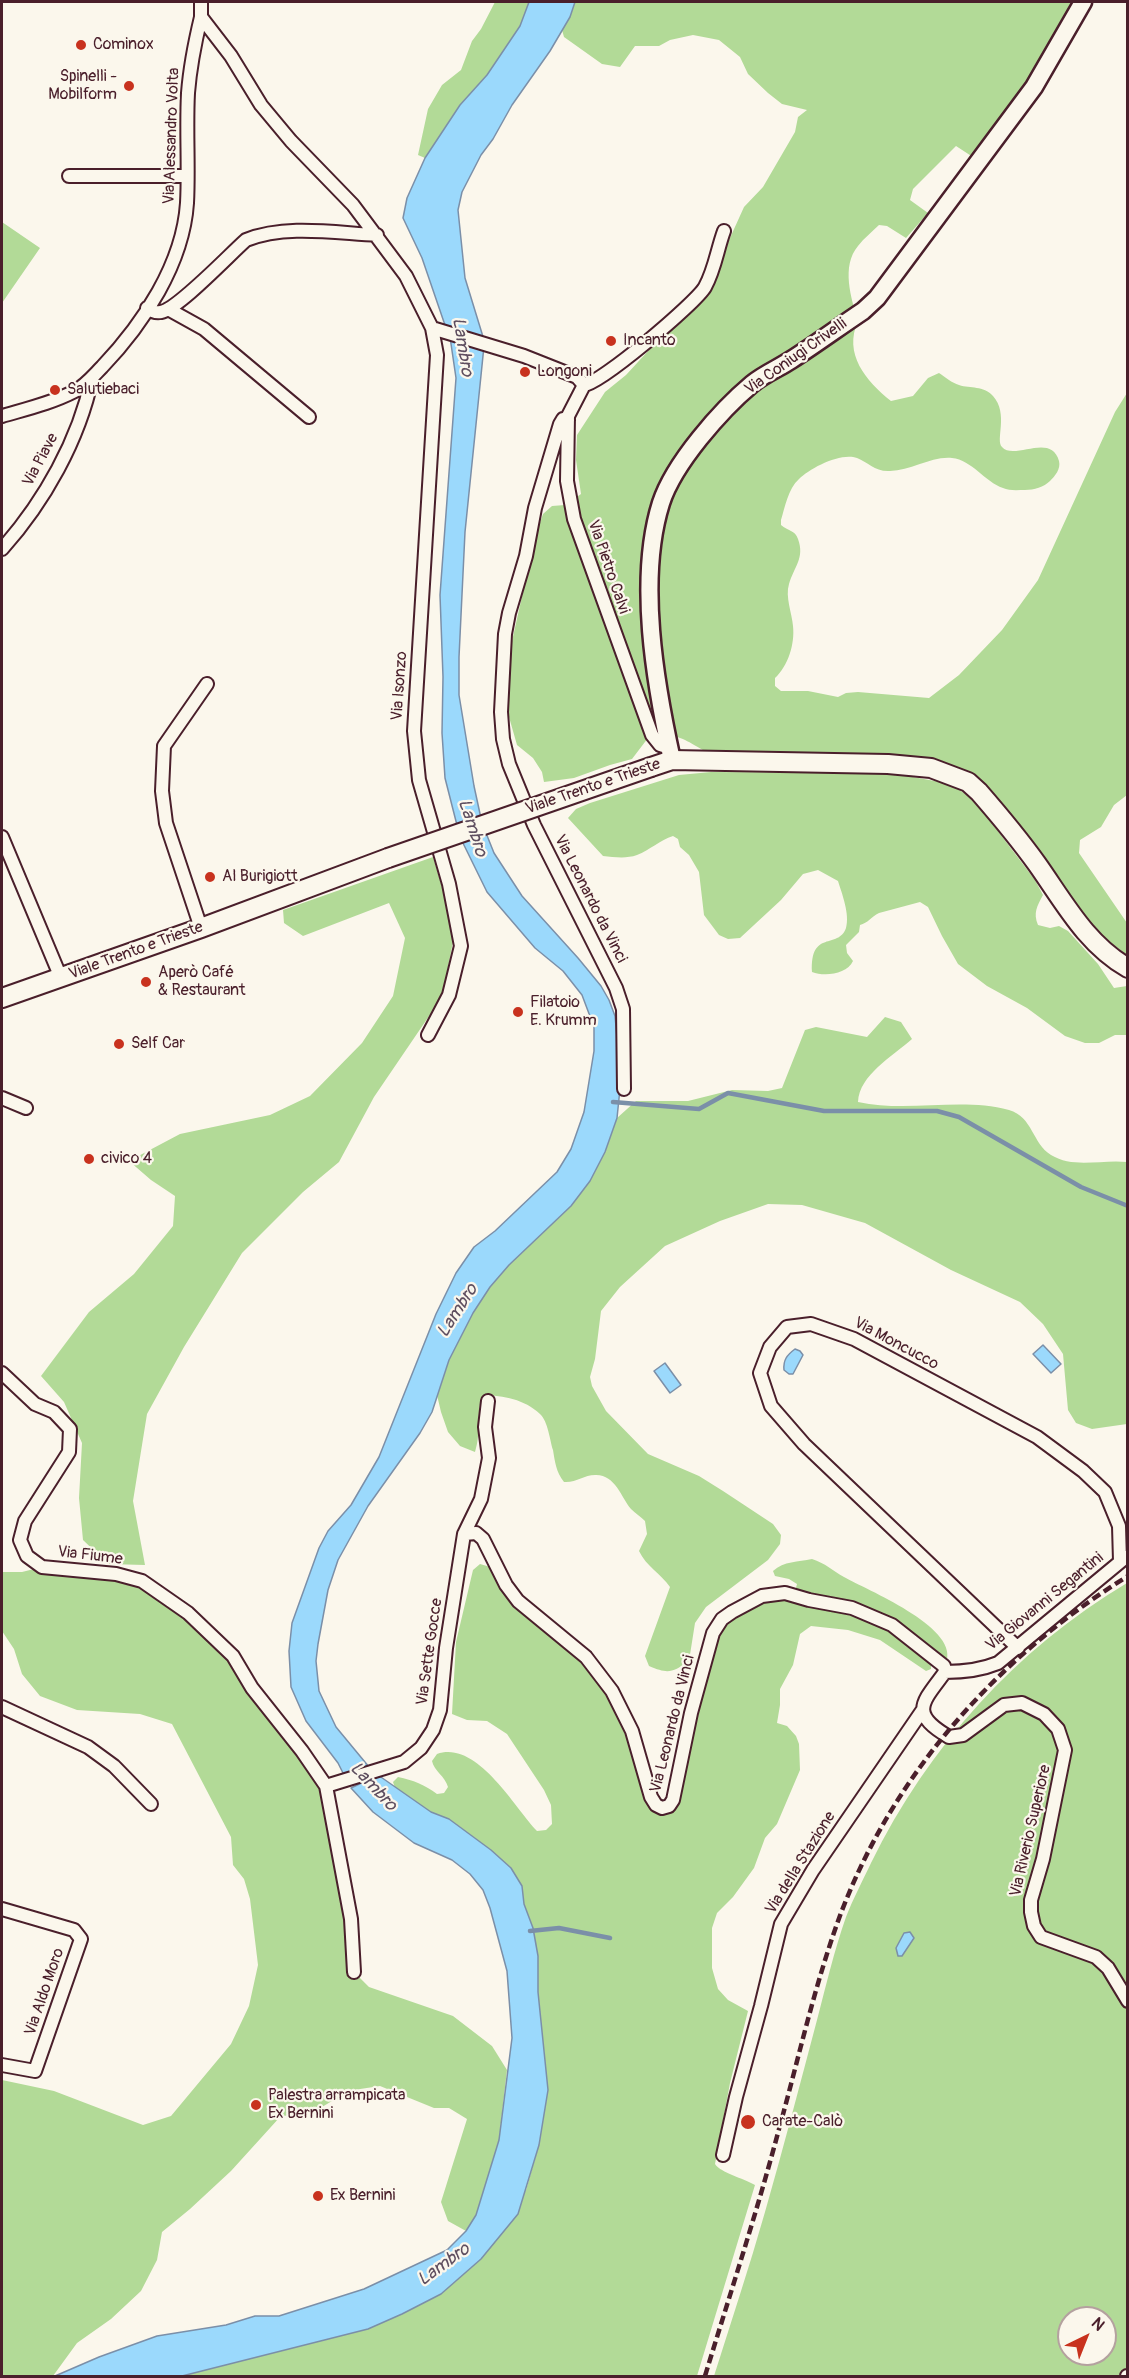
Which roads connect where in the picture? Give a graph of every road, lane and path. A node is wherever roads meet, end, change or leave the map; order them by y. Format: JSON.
{"nodes":[{"id":1,"x":201,"y":2,"type":"edge"},
{"id":2,"x":1083,"y":2,"type":"edge"},
{"id":3,"x":201,"y":16,"type":"junction"},
{"id":4,"x":69,"y":176,"type":"dead end"},
{"id":5,"x":187,"y":176,"type":"junction"},
{"id":6,"x":724,"y":231,"type":"dead end"},
{"id":7,"x":377,"y":235,"type":"junction"},
{"id":8,"x":147,"y":308,"type":"junction"},
{"id":9,"x":168,"y":309,"type":"junction"},
{"id":10,"x":432,"y":328,"type":"junction"},
{"id":11,"x":92,"y":378,"type":"junction"},
{"id":12,"x":585,"y":385,"type":"junction"},
{"id":13,"x":2,"y":416,"type":"edge"},
{"id":14,"x":309,"y":417,"type":"dead end"},
{"id":15,"x":568,"y":420,"type":"junction"},
{"id":16,"x":2,"y":549,"type":"edge"},
{"id":17,"x":207,"y":684,"type":"dead end"},
{"id":18,"x":671,"y":754,"type":"junction"},
{"id":19,"x":2,"y":837,"type":"edge"},
{"id":20,"x":201,"y":928,"type":"junction"},
{"id":21,"x":1128,"y":968,"type":"edge"},
{"id":22,"x":61,"y":978,"type":"junction"},
{"id":23,"x":2,"y":999,"type":"edge"},
{"id":24,"x":428,"y":1035,"type":"dead end"},
{"id":25,"x":624,"y":1089,"type":"dead end"},
{"id":26,"x":2,"y":1098,"type":"edge"},
{"id":27,"x":26,"y":1108,"type":"dead end"},
{"id":28,"x":2,"y":1373,"type":"edge"},
{"id":29,"x":488,"y":1401,"type":"dead end"},
{"id":30,"x":464,"y":1534,"type":"junction"},
{"id":31,"x":1124,"y":1559,"type":"edge"},
{"id":32,"x":1018,"y":1648,"type":"junction"},
{"id":33,"x":945,"y":1669,"type":"junction"},
{"id":34,"x":2,"y":1707,"type":"edge"},
{"id":35,"x":922,"y":1711,"type":"junction"},
{"id":36,"x":326,"y":1786,"type":"junction"},
{"id":37,"x":151,"y":1804,"type":"dead end"},
{"id":38,"x":2,"y":1909,"type":"edge"},
{"id":39,"x":354,"y":1972,"type":"dead end"},
{"id":40,"x":1128,"y":2001,"type":"edge"},
{"id":41,"x":2,"y":2065,"type":"edge"},
{"id":42,"x":723,"y":2155,"type":"dead end"}],
"edges":[{"from":1,"to":3,"type":"street","name":"Via Alessandro Volta"},
{"from":2,"to":18,"type":"street","name":"Via Coniugi Crivelli"},
{"from":3,"to":5,"type":"street","name":"Via Alessandro Volta"},
{"from":3,"to":7,"type":"street"},
{"from":4,"to":5,"type":"street"},
{"from":5,"to":8,"type":"street","name":"Via Alessandro Volta"},
{"from":6,"to":12,"type":"street"},
{"from":7,"to":9,"type":"street"},
{"from":7,"to":10,"type":"street"},
{"from":8,"to":9,"type":"street"},
{"from":8,"to":11,"type":"street","name":"Via Alessandro Volta"},
{"from":9,"to":14,"type":"street"},
{"from":10,"to":12,"type":"street"},
{"from":10,"to":24,"type":"street","name":"Via Isonzo"},
{"from":11,"to":13,"type":"street","name":"Via Alessandro Volta"},
{"from":11,"to":16,"type":"street","name":"Via Piave"},
{"from":12,"to":15,"type":"street","name":"Via Pietro Calvi"},
{"from":15,"to":18,"type":"street","name":"Via Pietro Calvi"},
{"from":15,"to":25,"type":"street","name":"Via Leonardo da Vinci"},
{"from":17,"to":20,"type":"street"},
{"from":18,"to":20,"type":"main road","name":"Viale Trento e Trieste","bridge":true},
{"from":18,"to":21,"type":"main road","name":"Viale Trento e Trieste"},
{"from":19,"to":22,"type":"street"},
{"from":20,"to":22,"type":"main road","name":"Viale Trento e Trieste"},
{"from":22,"to":23,"type":"main road","name":"Viale Trento e Trieste"},
{"from":26,"to":27,"type":"street"},
{"from":28,"to":36,"type":"street","name":"Via Fiume"},
{"from":29,"to":30,"type":"street"},
{"from":30,"to":33,"type":"street","name":"Via Leonardo da Vinci"},
{"from":30,"to":36,"type":"street","name":"Via Sette Gocce"},
{"from":31,"to":32,"type":"street","name":"Via Giovanni Segantini"},
{"from":31,"to":32,"type":"street","name":"Via Moncucco"},
{"from":32,"to":33,"type":"street","name":"Via Giovanni Segantini"},
{"from":33,"to":35,"type":"street"},
{"from":34,"to":37,"type":"street"},
{"from":35,"to":40,"type":"street","name":"Via Riverio Superiore"},
{"from":35,"to":42,"type":"street","name":"Via della Stazione"},
{"from":36,"to":39,"type":"street"},
{"from":38,"to":41,"type":"street","name":"Via Aldo Moro"}]}
